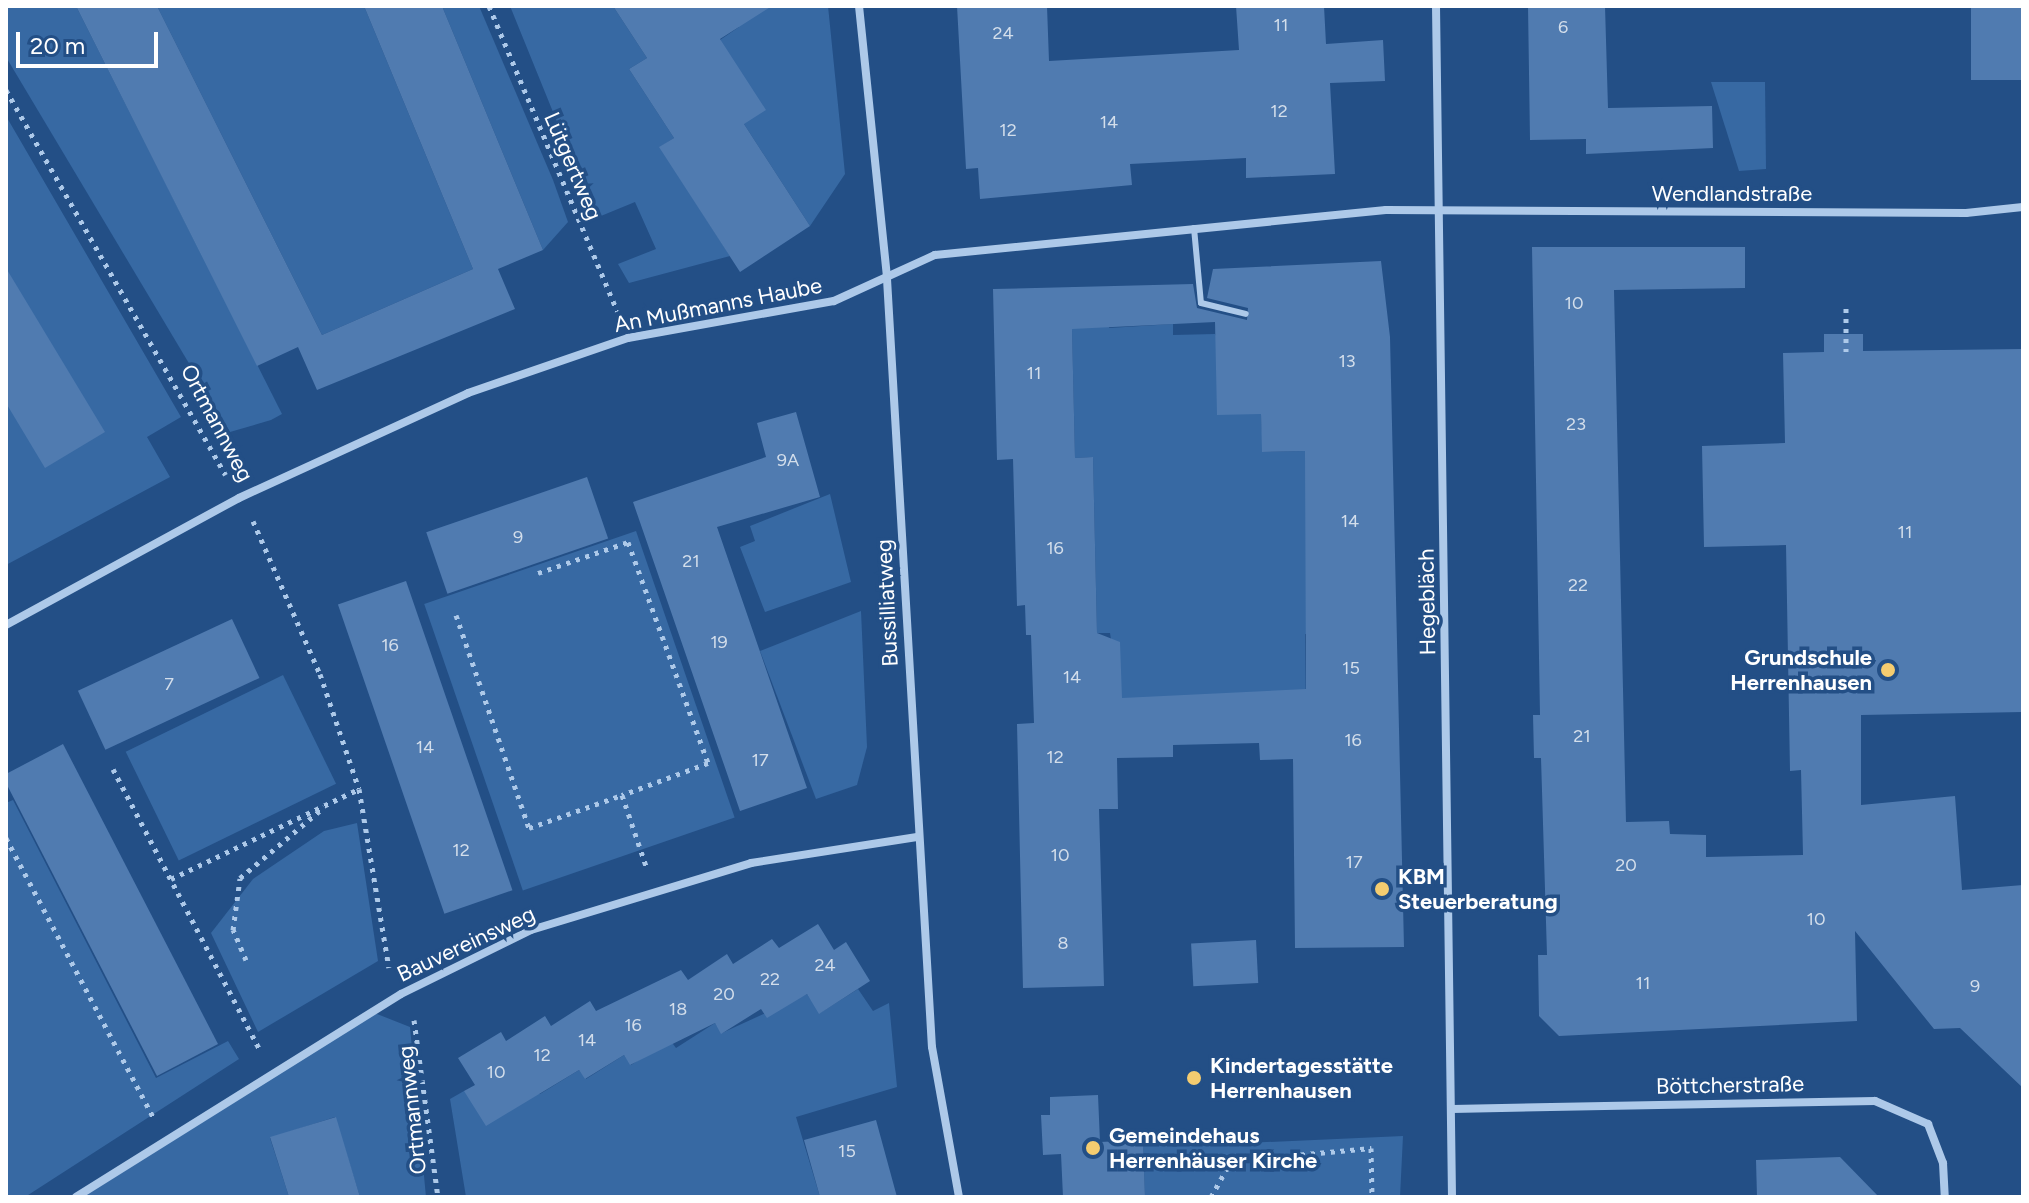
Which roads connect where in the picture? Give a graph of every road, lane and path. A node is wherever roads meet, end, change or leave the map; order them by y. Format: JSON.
{"nodes":[{"id":1,"x":489,"y":6,"type":"edge"},
{"id":2,"x":859,"y":6,"type":"edge"},
{"id":3,"x":1436,"y":6,"type":"edge"},
{"id":4,"x":6,"y":90,"type":"edge"},
{"id":5,"x":2023,"y":207,"type":"edge"},
{"id":6,"x":1441,"y":211,"type":"junction"},
{"id":7,"x":1194,"y":228,"type":"junction"},
{"id":8,"x":887,"y":279,"type":"junction"},
{"id":9,"x":1846,"y":308,"type":"dead end"},
{"id":10,"x":1246,"y":314,"type":"dead end"},
{"id":11,"x":628,"y":338,"type":"junction"},
{"id":12,"x":1846,"y":352,"type":"dead end"},
{"id":13,"x":239,"y":498,"type":"junction"},
{"id":14,"x":538,"y":573,"type":"dead end"},
{"id":15,"x":456,"y":615,"type":"dead end"},
{"id":16,"x":6,"y":625,"type":"edge"},
{"id":17,"x":113,"y":769,"type":"dead end"},
{"id":18,"x":359,"y":789,"type":"junction"},
{"id":19,"x":622,"y":795,"type":"junction"},
{"id":20,"x":331,"y":802,"type":"junction"},
{"id":21,"x":917,"y":837,"type":"junction"},
{"id":22,"x":6,"y":838,"type":"edge"},
{"id":23,"x":171,"y":879,"type":"junction"},
{"id":24,"x":654,"y":890,"type":"junction"},
{"id":25,"x":246,"y":960,"type":"dead end"},
{"id":26,"x":401,"y":994,"type":"junction"},
{"id":27,"x":272,"y":1073,"type":"junction"},
{"id":28,"x":1452,"y":1109,"type":"junction"},
{"id":29,"x":164,"y":1139,"type":"junction"},
{"id":30,"x":76,"y":1197,"type":"edge"},
{"id":31,"x":438,"y":1197,"type":"edge"},
{"id":32,"x":959,"y":1197,"type":"edge"},
{"id":33,"x":1211,"y":1197,"type":"edge"},
{"id":34,"x":1372,"y":1197,"type":"edge"},
{"id":35,"x":1452,"y":1197,"type":"edge"},
{"id":36,"x":1945,"y":1197,"type":"edge"}],
"edges":[{"from":1,"to":11,"type":"path","name":"Lütgertweg"},
{"from":2,"to":8,"type":"street","name":"Bussilliatweg"},
{"from":3,"to":6,"type":"street","name":"Hegebläch"},
{"from":4,"to":13,"type":"path","name":"Ortmannweg"},
{"from":5,"to":6,"type":"street","name":"Wendlandstraße"},
{"from":6,"to":7,"type":"street","name":"An Mußmanns Haube"},
{"from":6,"to":28,"type":"street","name":"Hegebläch"},
{"from":7,"to":8,"type":"street","name":"An Mußmanns Haube"},
{"from":7,"to":10,"type":"lane"},
{"from":8,"to":11,"type":"street","name":"An Mußmanns Haube"},
{"from":8,"to":21,"type":"street","name":"Bussilliatweg"},
{"from":9,"to":12,"type":"path"},
{"from":11,"to":13,"type":"street","name":"An Mußmanns Haube"},
{"from":13,"to":16,"type":"street","name":"An Mußmanns Haube"},
{"from":13,"to":18,"type":"path","name":"Ortmannweg"},
{"from":14,"to":19,"type":"path"},
{"from":15,"to":19,"type":"path"},
{"from":17,"to":23,"type":"path"},
{"from":18,"to":20,"type":"path"},
{"from":18,"to":26,"type":"path","name":"Ortmannweg"},
{"from":19,"to":24,"type":"path"},
{"from":20,"to":23,"type":"path"},
{"from":20,"to":25,"type":"path"},
{"from":21,"to":24,"type":"street","name":"Bauvereinsweg"},
{"from":21,"to":32,"type":"street","name":"Bussilliatweg"},
{"from":22,"to":29,"type":"path"},
{"from":23,"to":27,"type":"path"},
{"from":24,"to":26,"type":"street","name":"Bauvereinsweg"},
{"from":26,"to":27,"type":"street","name":"Bauvereinsweg"},
{"from":26,"to":31,"type":"path","name":"Ortmannweg"},
{"from":27,"to":29,"type":"street","name":"Bauvereinsweg"},
{"from":28,"to":35,"type":"street","name":"Hegebläch"},
{"from":28,"to":36,"type":"street","name":"Böttcherstraße"},
{"from":29,"to":30,"type":"street","name":"Bauvereinsweg"},
{"from":33,"to":34,"type":"path"}]}
